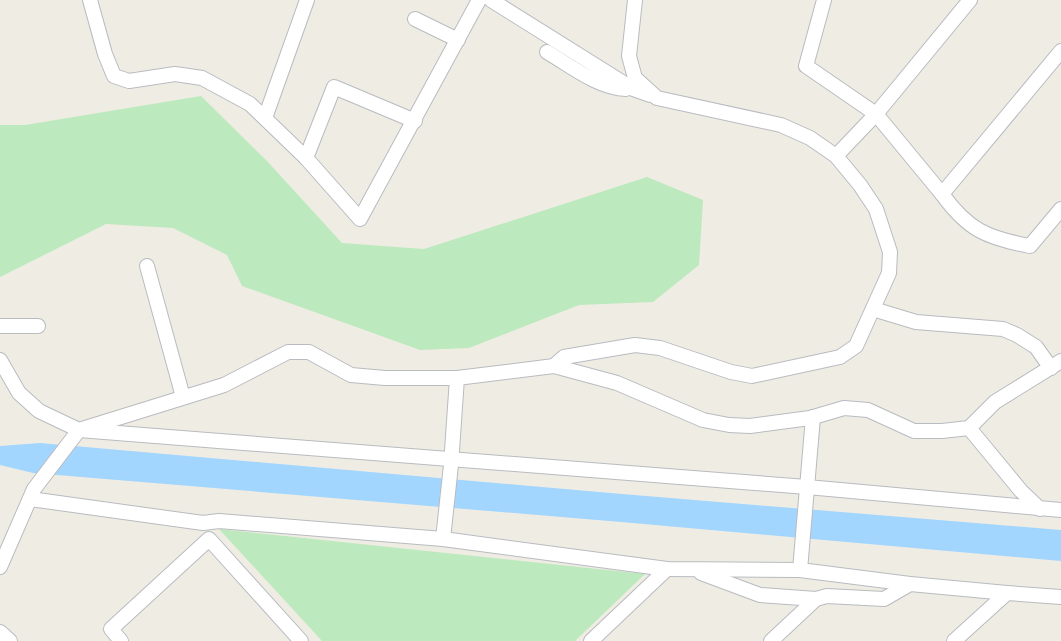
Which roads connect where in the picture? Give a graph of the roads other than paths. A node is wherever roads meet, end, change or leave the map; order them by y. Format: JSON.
{"nodes":[{"id":1,"x":90,"y":0,"type":"edge"},
{"id":2,"x":307,"y":0,"type":"edge"},
{"id":3,"x":479,"y":0,"type":"edge"},
{"id":4,"x":491,"y":0,"type":"edge"},
{"id":5,"x":635,"y":0,"type":"edge"},
{"id":6,"x":824,"y":0,"type":"edge"},
{"id":7,"x":970,"y":0,"type":"edge"},
{"id":8,"x":415,"y":19,"type":"dead end"},
{"id":9,"x":458,"y":40,"type":"junction"},
{"id":10,"x":1061,"y":51,"type":"edge"},
{"id":11,"x":547,"y":52,"type":"dead end"},
{"id":12,"x":632,"y":89,"type":"junction"},
{"id":13,"x":657,"y":98,"type":"junction"},
{"id":14,"x":876,"y":114,"type":"junction"},
{"id":15,"x":265,"y":118,"type":"junction"},
{"id":16,"x":414,"y":121,"type":"junction"},
{"id":17,"x":836,"y":156,"type":"junction"},
{"id":18,"x":306,"y":158,"type":"junction"},
{"id":19,"x":942,"y":194,"type":"junction"},
{"id":20,"x":1061,"y":209,"type":"edge"},
{"id":21,"x":147,"y":266,"type":"dead end"},
{"id":22,"x":873,"y":309,"type":"junction"},
{"id":23,"x":0,"y":326,"type":"edge"},
{"id":24,"x":38,"y":326,"type":"dead end"},
{"id":25,"x":0,"y":360,"type":"edge"},
{"id":26,"x":1056,"y":364,"type":"edge"},
{"id":27,"x":554,"y":366,"type":"junction"},
{"id":28,"x":457,"y":378,"type":"junction"},
{"id":29,"x":183,"y":397,"type":"junction"},
{"id":30,"x":813,"y":417,"type":"junction"},
{"id":31,"x":969,"y":428,"type":"junction"},
{"id":32,"x":75,"y":434,"type":"junction"},
{"id":33,"x":451,"y":462,"type":"junction"},
{"id":34,"x":807,"y":491,"type":"junction"},
{"id":35,"x":32,"y":494,"type":"junction"},
{"id":36,"x":1040,"y":509,"type":"junction"},
{"id":37,"x":1061,"y":510,"type":"edge"},
{"id":38,"x":202,"y":523,"type":"junction"},
{"id":39,"x":209,"y":539,"type":"junction"},
{"id":40,"x":443,"y":539,"type":"junction"},
{"id":41,"x":0,"y":567,"type":"edge"},
{"id":42,"x":667,"y":569,"type":"junction"},
{"id":43,"x":692,"y":570,"type":"junction"},
{"id":44,"x":800,"y":570,"type":"junction"},
{"id":45,"x":910,"y":584,"type":"junction"},
{"id":46,"x":1007,"y":593,"type":"junction"},
{"id":47,"x":1061,"y":597,"type":"edge"},
{"id":48,"x":816,"y":599,"type":"junction"},
{"id":49,"x":0,"y":632,"type":"edge"},
{"id":50,"x":10,"y":641,"type":"edge"},
{"id":51,"x":121,"y":641,"type":"edge"},
{"id":52,"x":301,"y":641,"type":"edge"},
{"id":53,"x":591,"y":641,"type":"edge"},
{"id":54,"x":771,"y":641,"type":"edge"},
{"id":55,"x":954,"y":641,"type":"edge"}],
"edges":[{"from":1,"to":15,"type":"street"},
{"from":2,"to":15,"type":"street"},
{"from":3,"to":9,"type":"street"},
{"from":4,"to":12,"type":"street"},
{"from":5,"to":13,"type":"street"},
{"from":6,"to":14,"type":"street"},
{"from":7,"to":14,"type":"street"},
{"from":8,"to":9,"type":"street"},
{"from":9,"to":16,"type":"street"},
{"from":10,"to":19,"type":"street"},
{"from":11,"to":12,"type":"street"},
{"from":12,"to":13,"type":"street"},
{"from":13,"to":17,"type":"street"},
{"from":14,"to":17,"type":"street"},
{"from":14,"to":19,"type":"street"},
{"from":15,"to":18,"type":"street"},
{"from":16,"to":18,"type":"street"},
{"from":16,"to":18,"type":"street"},
{"from":17,"to":22,"type":"street"},
{"from":19,"to":20,"type":"street"},
{"from":21,"to":29,"type":"street"},
{"from":22,"to":26,"type":"street"},
{"from":22,"to":27,"type":"street"},
{"from":23,"to":24,"type":"street"},
{"from":25,"to":32,"type":"street"},
{"from":26,"to":31,"type":"street"},
{"from":27,"to":28,"type":"street"},
{"from":27,"to":30,"type":"street"},
{"from":28,"to":29,"type":"street"},
{"from":28,"to":33,"type":"street"},
{"from":29,"to":32,"type":"street"},
{"from":30,"to":31,"type":"street"},
{"from":30,"to":34,"type":"street"},
{"from":31,"to":36,"type":"street"},
{"from":32,"to":33,"type":"street"},
{"from":32,"to":35,"type":"street"},
{"from":33,"to":34,"type":"street"},
{"from":33,"to":40,"type":"street"},
{"from":34,"to":36,"type":"street"},
{"from":34,"to":44,"type":"street"},
{"from":35,"to":38,"type":"street"},
{"from":35,"to":41,"type":"street"},
{"from":36,"to":37,"type":"street"},
{"from":38,"to":39,"type":"street"},
{"from":38,"to":40,"type":"street"},
{"from":39,"to":51,"type":"street"},
{"from":39,"to":52,"type":"street"},
{"from":40,"to":42,"type":"street"},
{"from":42,"to":43,"type":"street"},
{"from":42,"to":53,"type":"street"},
{"from":43,"to":44,"type":"street"},
{"from":43,"to":48,"type":"street"},
{"from":44,"to":45,"type":"street"},
{"from":45,"to":46,"type":"street"},
{"from":45,"to":48,"type":"street"},
{"from":46,"to":47,"type":"street"},
{"from":46,"to":55,"type":"street"},
{"from":48,"to":54,"type":"street"},
{"from":49,"to":50,"type":"street"}]}
